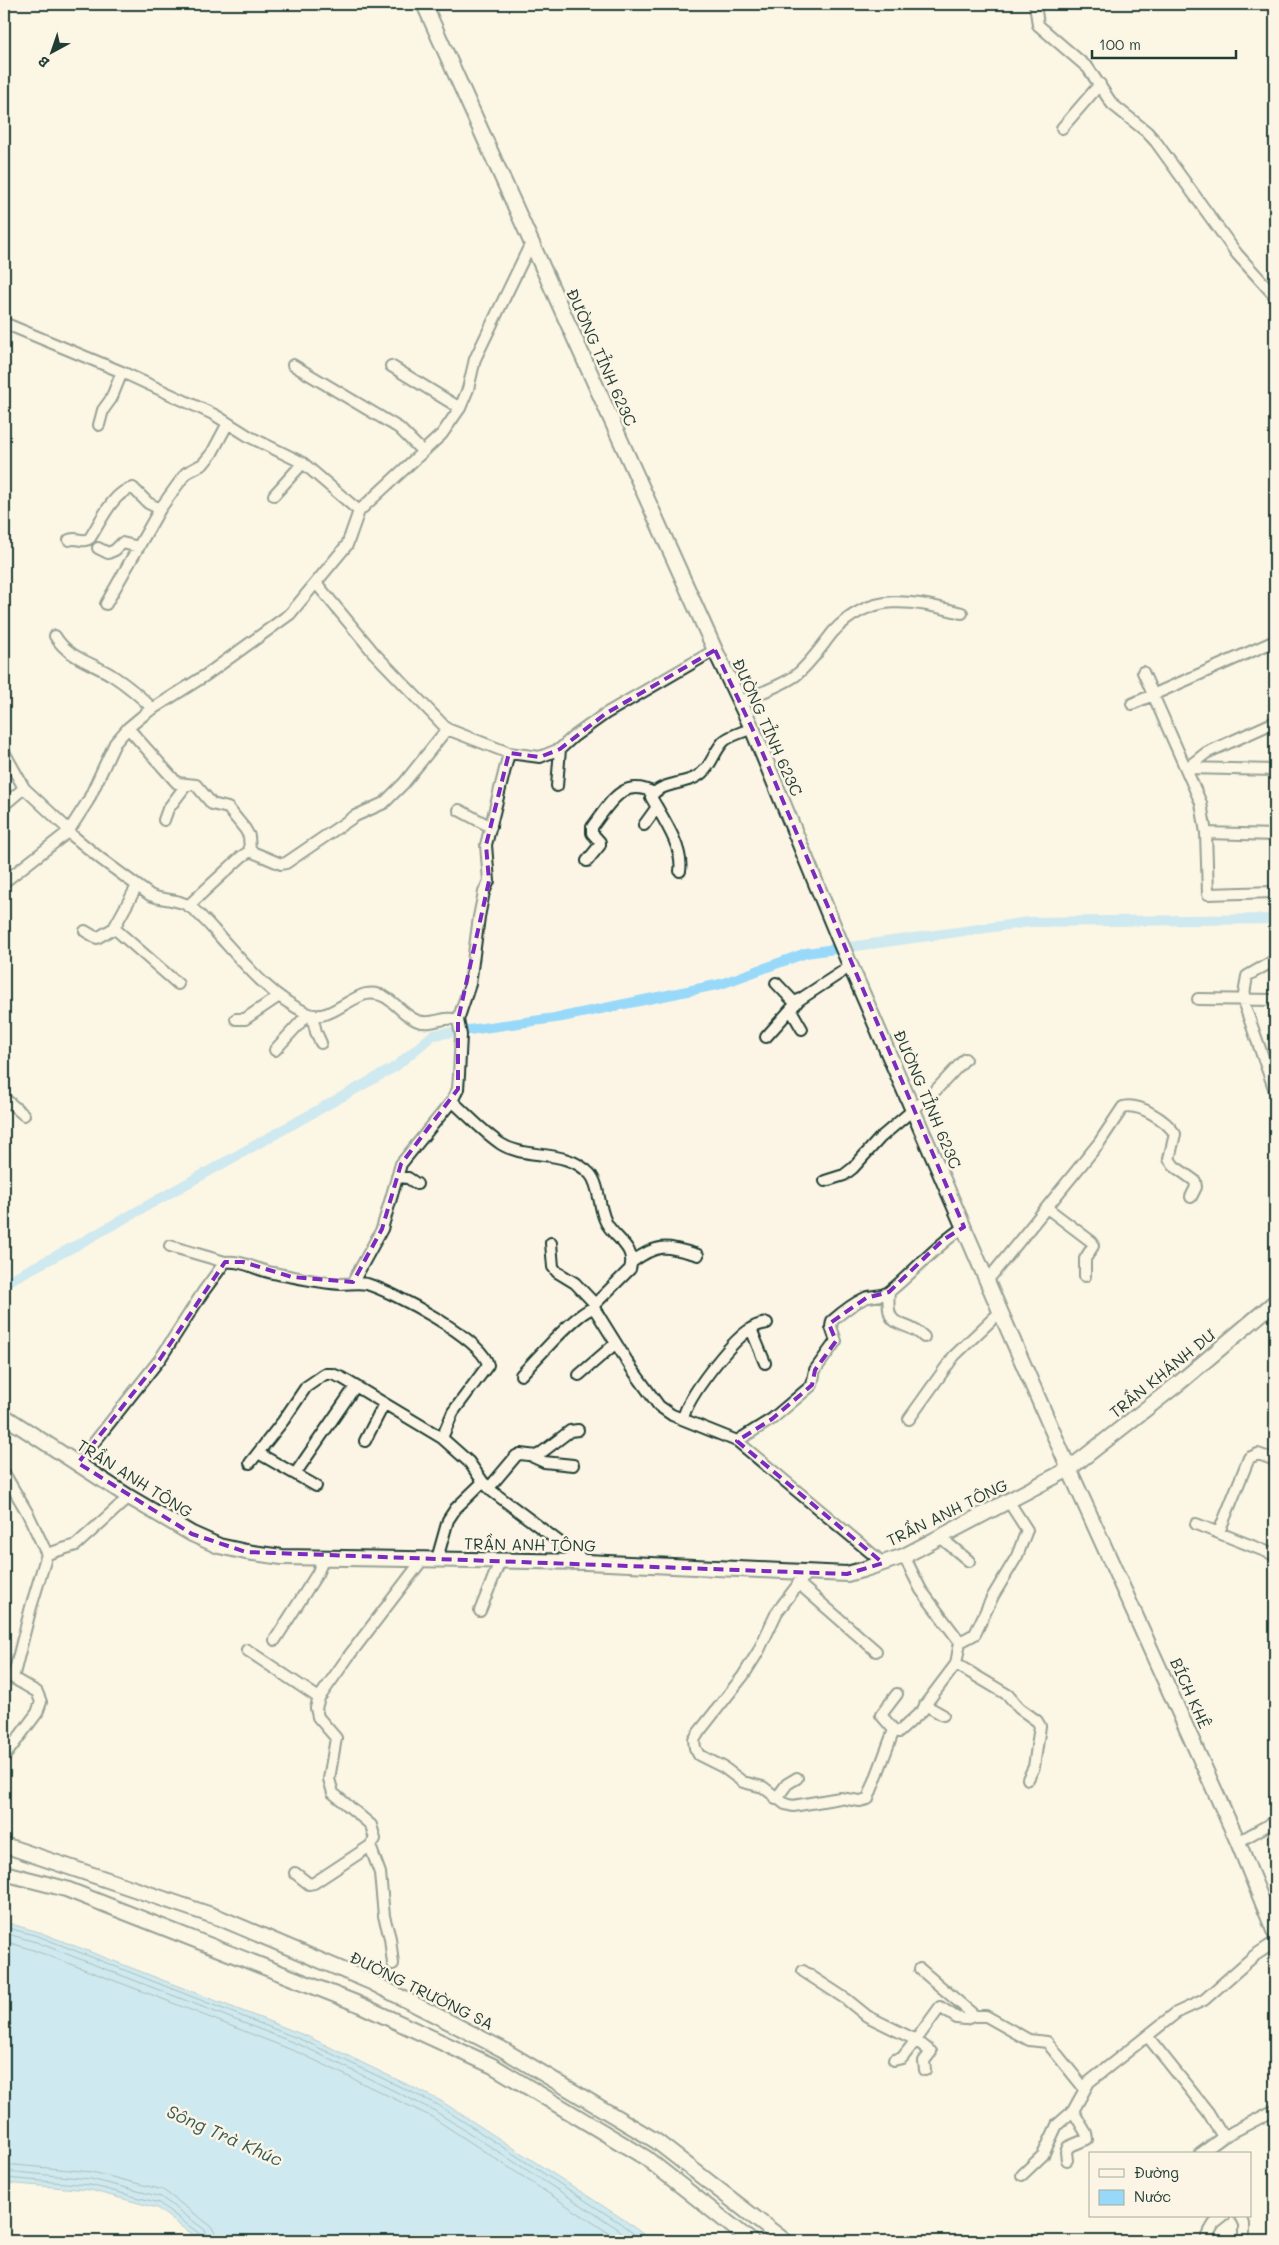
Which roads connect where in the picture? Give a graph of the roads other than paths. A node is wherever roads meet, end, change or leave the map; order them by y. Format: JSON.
{"nodes":[{"id":1,"x":424,"y":4,"type":"edge"},
{"id":2,"x":1035,"y":4,"type":"edge"},
{"id":3,"x":1100,"y":84,"type":"junction"},
{"id":4,"x":1062,"y":128,"type":"dead end"},
{"id":5,"x":531,"y":243,"type":"junction"},
{"id":6,"x":1275,"y":296,"type":"edge"},
{"id":7,"x":4,"y":323,"type":"edge"},
{"id":8,"x":294,"y":365,"type":"dead end"},
{"id":9,"x":391,"y":366,"type":"dead end"},
{"id":10,"x":122,"y":372,"type":"junction"},
{"id":11,"x":460,"y":408,"type":"junction"},
{"id":12,"x":228,"y":423,"type":"junction"},
{"id":13,"x":99,"y":425,"type":"dead end"},
{"id":14,"x":423,"y":452,"type":"junction"},
{"id":15,"x":303,"y":463,"type":"junction"},
{"id":16,"x":274,"y":496,"type":"dead end"},
{"id":17,"x":160,"y":509,"type":"junction"},
{"id":18,"x":360,"y":511,"type":"junction"},
{"id":19,"x":69,"y":540,"type":"dead end"},
{"id":20,"x":139,"y":547,"type":"junction"},
{"id":21,"x":98,"y":548,"type":"dead end"},
{"id":22,"x":316,"y":584,"type":"junction"},
{"id":23,"x":106,"y":604,"type":"dead end"},
{"id":24,"x":962,"y":613,"type":"dead end"},
{"id":25,"x":55,"y":636,"type":"dead end"},
{"id":26,"x":1275,"y":641,"type":"edge"},
{"id":27,"x":715,"y":650,"type":"junction"},
{"id":28,"x":1143,"y":672,"type":"dead end"},
{"id":29,"x":1153,"y":695,"type":"junction"},
{"id":30,"x":739,"y":702,"type":"junction"},
{"id":31,"x":1132,"y":704,"type":"dead end"},
{"id":32,"x":153,"y":709,"type":"junction"},
{"id":33,"x":1275,"y":722,"type":"edge"},
{"id":34,"x":128,"y":728,"type":"junction"},
{"id":35,"x":752,"y":728,"type":"junction"},
{"id":36,"x":447,"y":729,"type":"junction"},
{"id":37,"x":560,"y":749,"type":"junction"},
{"id":38,"x":4,"y":752,"type":"edge"},
{"id":39,"x":509,"y":753,"type":"junction"},
{"id":40,"x":1187,"y":768,"type":"junction"},
{"id":41,"x":1275,"y":770,"type":"edge"},
{"id":42,"x":187,"y":784,"type":"junction"},
{"id":43,"x":557,"y":786,"type":"dead end"},
{"id":44,"x":24,"y":788,"type":"junction"},
{"id":45,"x":654,"y":793,"type":"junction"},
{"id":46,"x":4,"y":805,"type":"edge"},
{"id":47,"x":657,"y":807,"type":"junction"},
{"id":48,"x":459,"y":810,"type":"dead end"},
{"id":49,"x":164,"y":820,"type":"dead end"},
{"id":50,"x":644,"y":825,"type":"dead end"},
{"id":51,"x":491,"y":827,"type":"junction"},
{"id":52,"x":68,"y":831,"type":"junction"},
{"id":53,"x":1206,"y":833,"type":"junction"},
{"id":54,"x":1275,"y":835,"type":"edge"},
{"id":55,"x":250,"y":851,"type":"junction"},
{"id":56,"x":587,"y":861,"type":"dead end"},
{"id":57,"x":680,"y":871,"type":"dead end"},
{"id":58,"x":4,"y":882,"type":"edge"},
{"id":59,"x":137,"y":886,"type":"junction"},
{"id":60,"x":1275,"y":892,"type":"edge"},
{"id":61,"x":188,"y":906,"type":"junction"},
{"id":62,"x":114,"y":928,"type":"junction"},
{"id":63,"x":85,"y":931,"type":"dead end"},
{"id":64,"x":1275,"y":960,"type":"edge"},
{"id":65,"x":851,"y":966,"type":"junction"},
{"id":66,"x":776,"y":983,"type":"dead end"},
{"id":67,"x":178,"y":984,"type":"dead end"},
{"id":68,"x":278,"y":996,"type":"junction"},
{"id":69,"x":1198,"y":999,"type":"dead end"},
{"id":70,"x":1275,"y":1000,"type":"edge"},
{"id":71,"x":1243,"y":1001,"type":"junction"},
{"id":72,"x":793,"y":1007,"type":"junction"},
{"id":73,"x":310,"y":1014,"type":"junction"},
{"id":74,"x":236,"y":1019,"type":"dead end"},
{"id":75,"x":459,"y":1027,"type":"junction"},
{"id":76,"x":802,"y":1029,"type":"dead end"},
{"id":77,"x":766,"y":1037,"type":"dead end"},
{"id":78,"x":321,"y":1043,"type":"dead end"},
{"id":79,"x":276,"y":1050,"type":"dead end"},
{"id":80,"x":965,"y":1059,"type":"dead end"},
{"id":81,"x":1275,"y":1091,"type":"edge"},
{"id":82,"x":4,"y":1098,"type":"edge"},
{"id":83,"x":452,"y":1101,"type":"junction"},
{"id":84,"x":914,"y":1109,"type":"junction"},
{"id":85,"x":24,"y":1115,"type":"dead end"},
{"id":86,"x":397,"y":1177,"type":"junction"},
{"id":87,"x":825,"y":1181,"type":"dead end"},
{"id":88,"x":417,"y":1184,"type":"dead end"},
{"id":89,"x":1192,"y":1197,"type":"dead end"},
{"id":90,"x":1047,"y":1208,"type":"junction"},
{"id":91,"x":964,"y":1226,"type":"junction"},
{"id":92,"x":551,"y":1243,"type":"dead end"},
{"id":93,"x":170,"y":1246,"type":"dead end"},
{"id":94,"x":698,"y":1255,"type":"dead end"},
{"id":95,"x":226,"y":1262,"type":"junction"},
{"id":96,"x":632,"y":1262,"type":"junction"},
{"id":97,"x":1085,"y":1276,"type":"dead end"},
{"id":98,"x":987,"y":1281,"type":"junction"},
{"id":99,"x":352,"y":1282,"type":"junction"},
{"id":100,"x":889,"y":1292,"type":"junction"},
{"id":101,"x":1275,"y":1302,"type":"edge"},
{"id":102,"x":594,"y":1306,"type":"junction"},
{"id":103,"x":1000,"y":1311,"type":"junction"},
{"id":104,"x":767,"y":1323,"type":"dead end"},
{"id":105,"x":751,"y":1329,"type":"junction"},
{"id":106,"x":924,"y":1337,"type":"dead end"},
{"id":107,"x":616,"y":1343,"type":"junction"},
{"id":108,"x":765,"y":1362,"type":"dead end"},
{"id":109,"x":521,"y":1375,"type":"dead end"},
{"id":110,"x":579,"y":1375,"type":"dead end"},
{"id":111,"x":355,"y":1387,"type":"junction"},
{"id":112,"x":384,"y":1404,"type":"junction"},
{"id":113,"x":4,"y":1416,"type":"edge"},
{"id":114,"x":683,"y":1419,"type":"junction"},
{"id":115,"x":909,"y":1419,"type":"dead end"},
{"id":116,"x":578,"y":1430,"type":"dead end"},
{"id":117,"x":442,"y":1438,"type":"junction"},
{"id":118,"x":364,"y":1441,"type":"dead end"},
{"id":119,"x":737,"y":1441,"type":"junction"},
{"id":120,"x":258,"y":1453,"type":"junction"},
{"id":121,"x":533,"y":1456,"type":"junction"},
{"id":122,"x":1275,"y":1460,"type":"edge"},
{"id":123,"x":78,"y":1463,"type":"junction"},
{"id":124,"x":250,"y":1464,"type":"dead end"},
{"id":125,"x":574,"y":1465,"type":"dead end"},
{"id":126,"x":1069,"y":1469,"type":"junction"},
{"id":127,"x":4,"y":1473,"type":"edge"},
{"id":128,"x":294,"y":1474,"type":"junction"},
{"id":129,"x":486,"y":1485,"type":"junction"},
{"id":130,"x":316,"y":1486,"type":"dead end"},
{"id":131,"x":129,"y":1497,"type":"junction"},
{"id":132,"x":1009,"y":1502,"type":"junction"},
{"id":133,"x":1196,"y":1524,"type":"dead end"},
{"id":134,"x":1219,"y":1532,"type":"junction"},
{"id":135,"x":940,"y":1537,"type":"junction"},
{"id":136,"x":48,"y":1554,"type":"junction"},
{"id":137,"x":1275,"y":1555,"type":"edge"},
{"id":138,"x":904,"y":1556,"type":"junction"},
{"id":139,"x":324,"y":1558,"type":"junction"},
{"id":140,"x":430,"y":1559,"type":"junction"},
{"id":141,"x":500,"y":1561,"type":"junction"},
{"id":142,"x":969,"y":1561,"type":"dead end"},
{"id":143,"x":586,"y":1562,"type":"junction"},
{"id":144,"x":883,"y":1563,"type":"junction"},
{"id":145,"x":803,"y":1578,"type":"junction"},
{"id":146,"x":480,"y":1611,"type":"dead end"},
{"id":147,"x":275,"y":1640,"type":"dead end"},
{"id":148,"x":960,"y":1642,"type":"junction"},
{"id":149,"x":247,"y":1650,"type":"dead end"},
{"id":150,"x":876,"y":1651,"type":"dead end"},
{"id":151,"x":956,"y":1664,"type":"junction"},
{"id":152,"x":8,"y":1677,"type":"edge"},
{"id":153,"x":897,"y":1694,"type":"dead end"},
{"id":154,"x":319,"y":1698,"type":"junction"},
{"id":155,"x":925,"y":1705,"type":"junction"},
{"id":156,"x":943,"y":1715,"type":"dead end"},
{"id":157,"x":894,"y":1730,"type":"junction"},
{"id":158,"x":4,"y":1740,"type":"edge"},
{"id":159,"x":14,"y":1743,"type":"junction"},
{"id":160,"x":4,"y":1757,"type":"edge"},
{"id":161,"x":797,"y":1778,"type":"dead end"},
{"id":162,"x":1028,"y":1779,"type":"dead end"},
{"id":163,"x":776,"y":1799,"type":"junction"},
{"id":164,"x":1275,"y":1821,"type":"edge"},
{"id":165,"x":1238,"y":1842,"type":"junction"},
{"id":166,"x":4,"y":1845,"type":"edge"},
{"id":167,"x":370,"y":1846,"type":"junction"},
{"id":168,"x":295,"y":1873,"type":"dead end"},
{"id":169,"x":4,"y":1874,"type":"edge"},
{"id":170,"x":1275,"y":1933,"type":"edge"},
{"id":171,"x":1275,"y":1942,"type":"edge"},
{"id":172,"x":393,"y":1964,"type":"dead end"},
{"id":173,"x":920,"y":1969,"type":"dead end"},
{"id":174,"x":803,"y":1971,"type":"dead end"},
{"id":175,"x":975,"y":2016,"type":"junction"},
{"id":176,"x":1148,"y":2036,"type":"junction"},
{"id":177,"x":916,"y":2040,"type":"junction"},
{"id":178,"x":894,"y":2060,"type":"dead end"},
{"id":179,"x":925,"y":2070,"type":"dead end"},
{"id":180,"x":1084,"y":2088,"type":"junction"},
{"id":181,"x":1275,"y":2110,"type":"edge"},
{"id":182,"x":1073,"y":2111,"type":"junction"},
{"id":183,"x":1223,"y":2136,"type":"junction"},
{"id":184,"x":656,"y":2141,"type":"junction"},
{"id":185,"x":1203,"y":2152,"type":"edge"},
{"id":186,"x":646,"y":2158,"type":"junction"},
{"id":187,"x":1067,"y":2160,"type":"dead end"},
{"id":188,"x":1022,"y":2175,"type":"dead end"},
{"id":189,"x":1222,"y":2218,"type":"edge"},
{"id":190,"x":1241,"y":2218,"type":"edge"},
{"id":191,"x":1244,"y":2233,"type":"dead end"},
{"id":192,"x":751,"y":2241,"type":"edge"},
{"id":193,"x":785,"y":2241,"type":"edge"},
{"id":194,"x":1209,"y":2241,"type":"edge"}],
"edges":[{"from":1,"to":5,"type":"main road","name":"ĐƯỜNG TỈNH 623C"},
{"from":2,"to":3,"type":"street"},
{"from":3,"to":4,"type":"street"},
{"from":3,"to":6,"type":"street"},
{"from":5,"to":11,"type":"street"},
{"from":5,"to":27,"type":"main road","name":"ĐƯỜNG TỈNH 623C"},
{"from":7,"to":10,"type":"street"},
{"from":8,"to":14,"type":"street"},
{"from":9,"to":11,"type":"street"},
{"from":10,"to":12,"type":"street"},
{"from":10,"to":13,"type":"street"},
{"from":11,"to":14,"type":"street"},
{"from":12,"to":15,"type":"street"},
{"from":12,"to":17,"type":"street"},
{"from":14,"to":18,"type":"street"},
{"from":15,"to":16,"type":"street"},
{"from":15,"to":18,"type":"street"},
{"from":17,"to":19,"type":"street"},
{"from":17,"to":20,"type":"street"},
{"from":18,"to":22,"type":"street"},
{"from":20,"to":21,"type":"street"},
{"from":20,"to":23,"type":"street"},
{"from":22,"to":32,"type":"street"},
{"from":22,"to":36,"type":"street"},
{"from":24,"to":30,"type":"street"},
{"from":25,"to":32,"type":"street"},
{"from":26,"to":29,"type":"street"},
{"from":27,"to":30,"type":"main road","name":"ĐƯỜNG TỈNH 623C"},
{"from":27,"to":37,"type":"street"},
{"from":28,"to":29,"type":"street"},
{"from":29,"to":31,"type":"street"},
{"from":29,"to":40,"type":"street"},
{"from":30,"to":35,"type":"main road","name":"ĐƯỜNG TỈNH 623C"},
{"from":32,"to":34,"type":"street"},
{"from":33,"to":40,"type":"street"},
{"from":34,"to":42,"type":"street"},
{"from":34,"to":52,"type":"street"},
{"from":35,"to":45,"type":"street"},
{"from":35,"to":65,"type":"main road","name":"ĐƯỜNG TỈNH 623C"},
{"from":36,"to":39,"type":"street"},
{"from":36,"to":55,"type":"street"},
{"from":37,"to":39,"type":"street"},
{"from":37,"to":43,"type":"street"},
{"from":38,"to":44,"type":"street"},
{"from":39,"to":51,"type":"street"},
{"from":40,"to":41,"type":"street"},
{"from":40,"to":53,"type":"street"},
{"from":42,"to":49,"type":"street"},
{"from":42,"to":55,"type":"street"},
{"from":44,"to":46,"type":"street"},
{"from":44,"to":52,"type":"street"},
{"from":45,"to":47,"type":"street"},
{"from":45,"to":56,"type":"street"},
{"from":47,"to":50,"type":"street"},
{"from":47,"to":57,"type":"street"},
{"from":48,"to":51,"type":"street"},
{"from":51,"to":75,"type":"street"},
{"from":52,"to":58,"type":"street"},
{"from":52,"to":59,"type":"street"},
{"from":53,"to":54,"type":"street"},
{"from":53,"to":60,"type":"street"},
{"from":55,"to":61,"type":"street"},
{"from":59,"to":61,"type":"street"},
{"from":59,"to":62,"type":"street"},
{"from":61,"to":68,"type":"street"},
{"from":62,"to":63,"type":"street"},
{"from":62,"to":67,"type":"street"},
{"from":64,"to":71,"type":"street"},
{"from":65,"to":72,"type":"street"},
{"from":65,"to":84,"type":"main road","name":"ĐƯỜNG TỈNH 623C"},
{"from":66,"to":72,"type":"street"},
{"from":68,"to":73,"type":"street"},
{"from":68,"to":74,"type":"street"},
{"from":69,"to":71,"type":"street"},
{"from":70,"to":71,"type":"street"},
{"from":71,"to":81,"type":"street"},
{"from":72,"to":76,"type":"street"},
{"from":72,"to":77,"type":"street"},
{"from":73,"to":75,"type":"street"},
{"from":73,"to":78,"type":"street"},
{"from":73,"to":79,"type":"street"},
{"from":75,"to":83,"type":"street"},
{"from":80,"to":84,"type":"street"},
{"from":82,"to":85,"type":"street"},
{"from":83,"to":86,"type":"street"},
{"from":83,"to":96,"type":"street"},
{"from":84,"to":87,"type":"street"},
{"from":84,"to":91,"type":"main road","name":"ĐƯỜNG TỈNH 623C"},
{"from":86,"to":88,"type":"street"},
{"from":86,"to":99,"type":"street"},
{"from":89,"to":90,"type":"street"},
{"from":90,"to":97,"type":"street"},
{"from":90,"to":98,"type":"street"},
{"from":91,"to":98,"type":"main road","name":"ĐƯỜNG TỈNH 623C"},
{"from":91,"to":100,"type":"street"},
{"from":92,"to":102,"type":"street"},
{"from":93,"to":95,"type":"street"},
{"from":94,"to":96,"type":"street"},
{"from":95,"to":99,"type":"street"},
{"from":95,"to":123,"type":"street"},
{"from":96,"to":102,"type":"street"},
{"from":98,"to":103,"type":"main road","name":"ĐƯỜNG TỈNH 623C"},
{"from":99,"to":117,"type":"street"},
{"from":100,"to":106,"type":"street"},
{"from":100,"to":119,"type":"street"},
{"from":101,"to":126,"type":"main road","name":"TRẦN KHÁNH DƯ"},
{"from":102,"to":107,"type":"street"},
{"from":102,"to":109,"type":"street"},
{"from":103,"to":115,"type":"street"},
{"from":103,"to":126,"type":"main road","name":"ĐƯỜNG TỈNH 623C"},
{"from":104,"to":105,"type":"street"},
{"from":105,"to":108,"type":"street"},
{"from":105,"to":114,"type":"street"},
{"from":107,"to":110,"type":"street"},
{"from":107,"to":114,"type":"street"},
{"from":111,"to":112,"type":"street"},
{"from":111,"to":120,"type":"street"},
{"from":111,"to":128,"type":"street"},
{"from":112,"to":117,"type":"street"},
{"from":112,"to":118,"type":"street"},
{"from":113,"to":123,"type":"main road","name":"TRẦN ANH TÔNG"},
{"from":114,"to":119,"type":"street"},
{"from":116,"to":121,"type":"street"},
{"from":117,"to":129,"type":"street"},
{"from":119,"to":144,"type":"street"},
{"from":120,"to":124,"type":"street"},
{"from":120,"to":128,"type":"street"},
{"from":121,"to":125,"type":"street"},
{"from":121,"to":129,"type":"street"},
{"from":122,"to":134,"type":"street"},
{"from":123,"to":131,"type":"main road","name":"TRẦN ANH TÔNG"},
{"from":126,"to":132,"type":"main road","name":"TRẦN ANH TÔNG"},
{"from":126,"to":165,"type":"main road","name":"BÍCH KHÊ"},
{"from":127,"to":136,"type":"street"},
{"from":128,"to":130,"type":"street"},
{"from":129,"to":140,"type":"street"},
{"from":129,"to":143,"type":"street"},
{"from":131,"to":136,"type":"street"},
{"from":131,"to":139,"type":"main road","name":"TRẦN ANH TÔNG"},
{"from":132,"to":135,"type":"main road","name":"TRẦN ANH TÔNG"},
{"from":132,"to":148,"type":"street"},
{"from":133,"to":134,"type":"street"},
{"from":134,"to":137,"type":"street"},
{"from":135,"to":138,"type":"main road","name":"TRẦN ANH TÔNG"},
{"from":135,"to":142,"type":"street"},
{"from":136,"to":152,"type":"street"},
{"from":138,"to":144,"type":"main road","name":"TRẦN ANH TÔNG"},
{"from":138,"to":148,"type":"street"},
{"from":139,"to":140,"type":"main road","name":"TRẦN ANH TÔNG"},
{"from":139,"to":147,"type":"street"},
{"from":140,"to":141,"type":"main road","name":"TRẦN ANH TÔNG"},
{"from":140,"to":154,"type":"street"},
{"from":141,"to":143,"type":"main road","name":"TRẦN ANH TÔNG"},
{"from":141,"to":146,"type":"street"},
{"from":143,"to":145,"type":"main road","name":"TRẦN ANH TÔNG"},
{"from":144,"to":145,"type":"main road","name":"TRẦN ANH TÔNG"},
{"from":145,"to":150,"type":"street"},
{"from":145,"to":163,"type":"street"},
{"from":148,"to":151,"type":"street"},
{"from":149,"to":154,"type":"street"},
{"from":151,"to":155,"type":"street"},
{"from":151,"to":162,"type":"street"},
{"from":152,"to":159,"type":"street"},
{"from":153,"to":157,"type":"street"},
{"from":154,"to":167,"type":"street"},
{"from":155,"to":156,"type":"street"},
{"from":155,"to":157,"type":"street"},
{"from":157,"to":163,"type":"street"},
{"from":158,"to":159,"type":"street"},
{"from":159,"to":160,"type":"street"},
{"from":161,"to":163,"type":"street"},
{"from":164,"to":165,"type":"street"},
{"from":165,"to":170,"type":"main road","name":"BÍCH KHÊ"},
{"from":166,"to":184,"type":"main road","name":"ĐƯỜNG TRƯỜNG SA"},
{"from":167,"to":168,"type":"street"},
{"from":167,"to":172,"type":"street"},
{"from":169,"to":186,"type":"main road"},
{"from":171,"to":176,"type":"street"},
{"from":173,"to":175,"type":"street"},
{"from":174,"to":177,"type":"street"},
{"from":175,"to":177,"type":"street"},
{"from":175,"to":180,"type":"street"},
{"from":176,"to":180,"type":"street"},
{"from":176,"to":183,"type":"street"},
{"from":177,"to":178,"type":"street"},
{"from":177,"to":179,"type":"street"},
{"from":180,"to":182,"type":"street"},
{"from":181,"to":183,"type":"street"},
{"from":182,"to":187,"type":"street"},
{"from":182,"to":188,"type":"street"},
{"from":183,"to":185,"type":"street"},
{"from":184,"to":186,"type":"main road"},
{"from":184,"to":193,"type":"main road","name":"ĐƯỜNG TRƯỜNG SA"},
{"from":186,"to":192,"type":"main road"},
{"from":189,"to":194,"type":"street"},
{"from":190,"to":191,"type":"street"}]}
